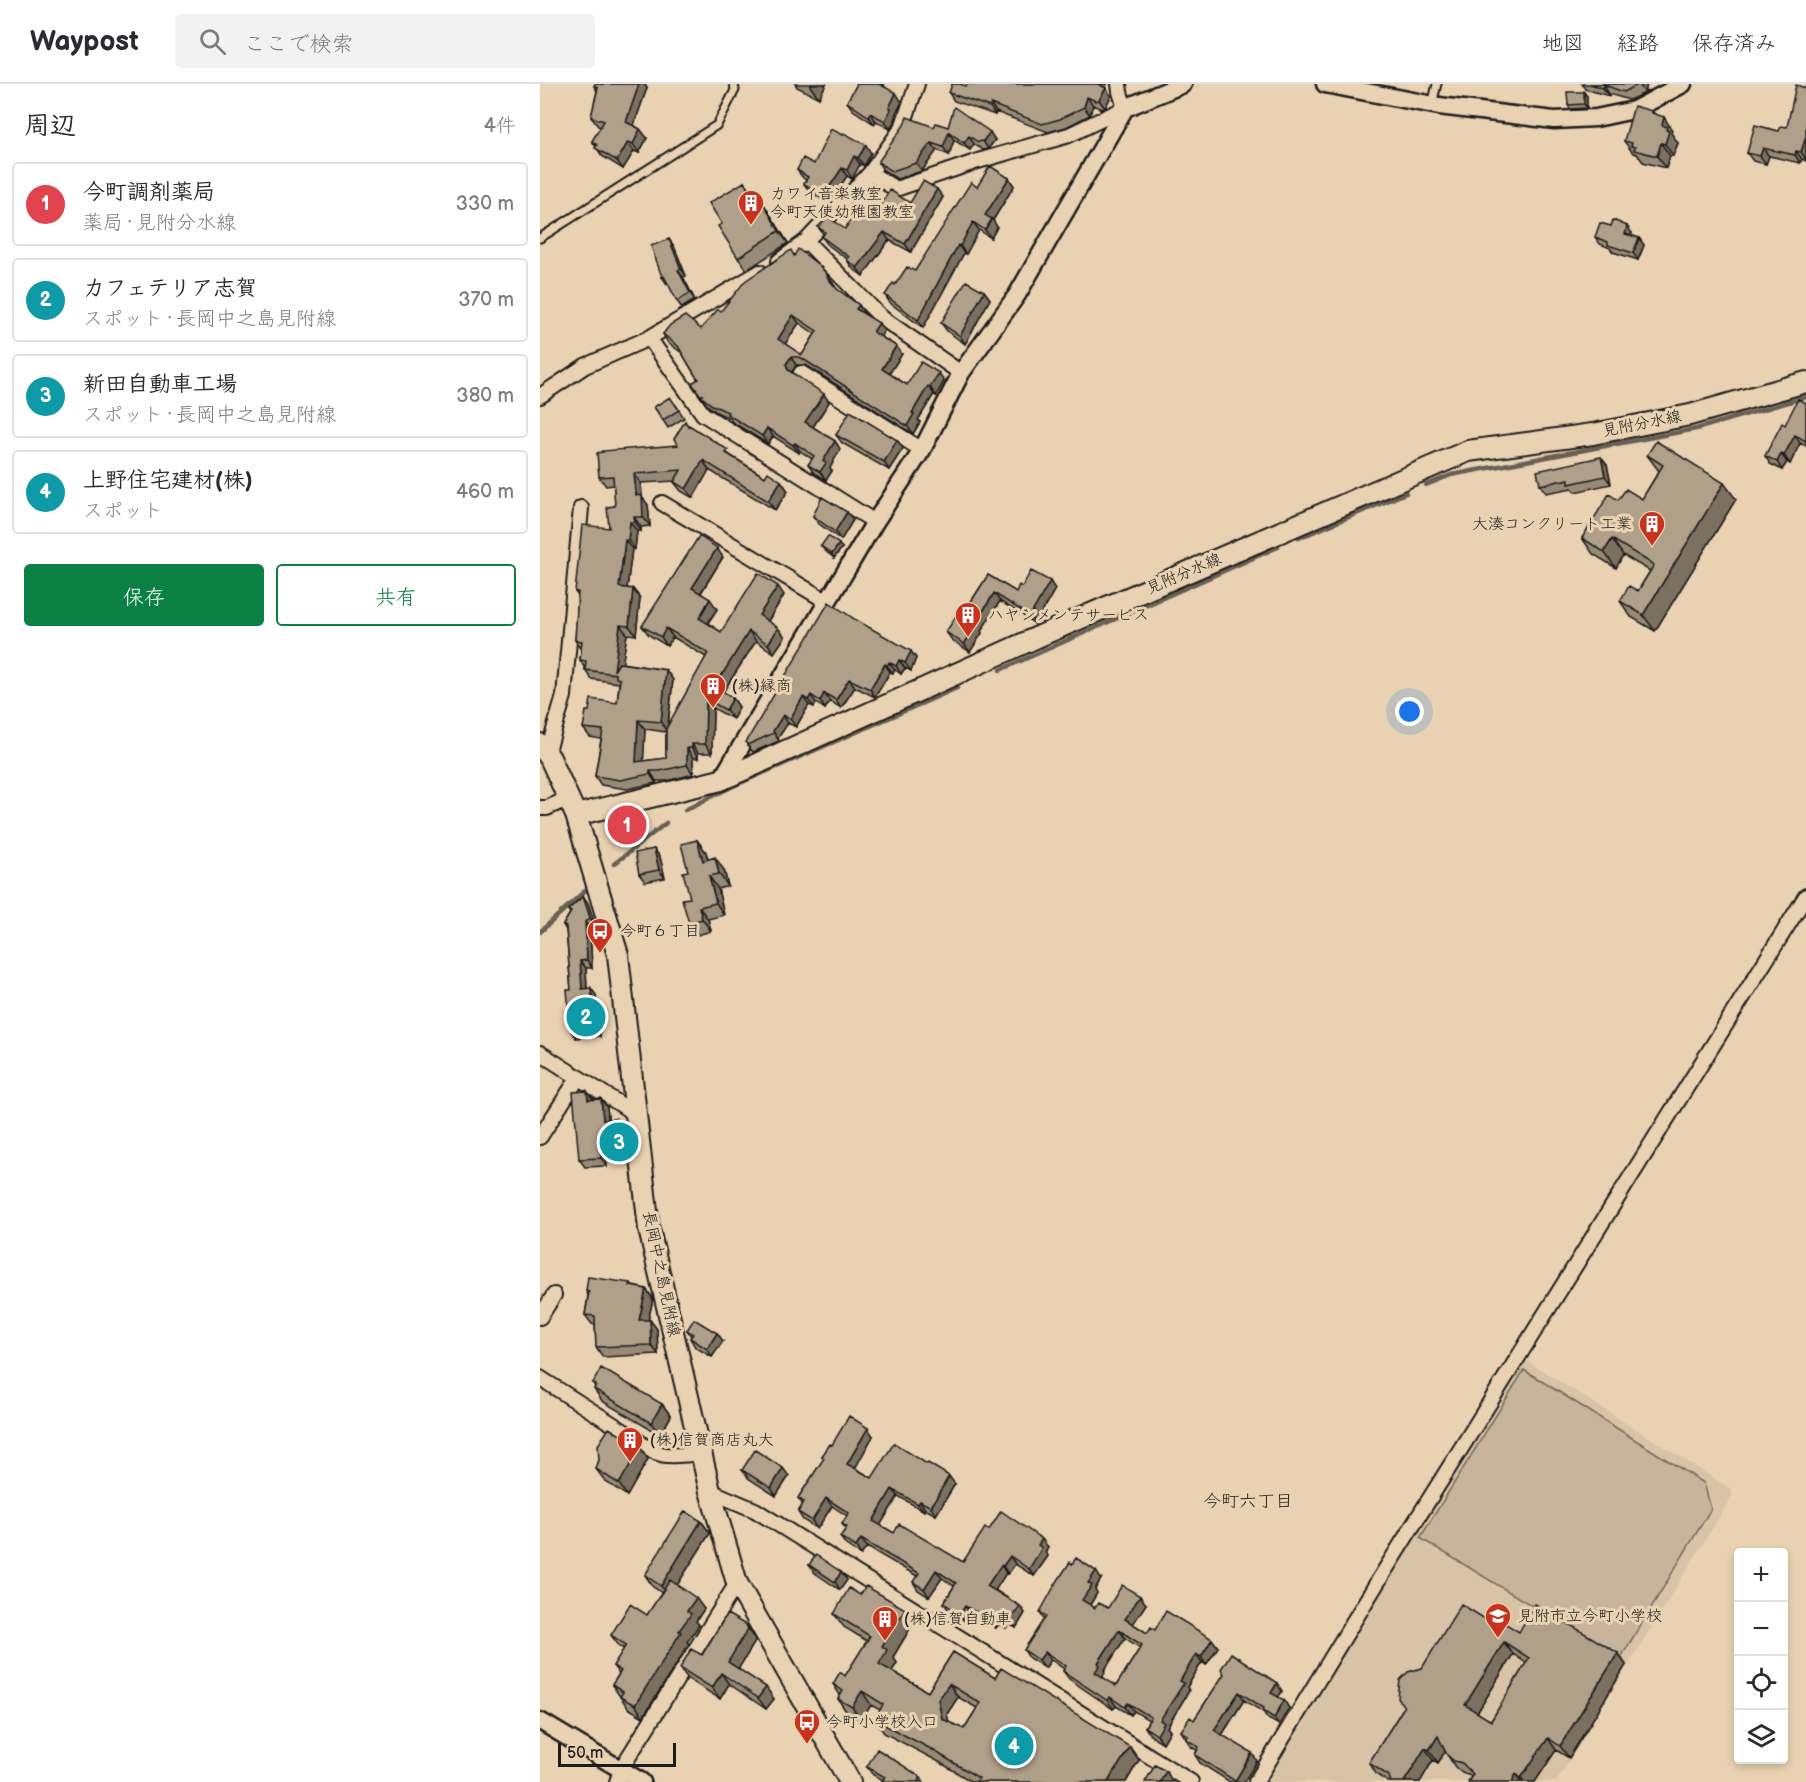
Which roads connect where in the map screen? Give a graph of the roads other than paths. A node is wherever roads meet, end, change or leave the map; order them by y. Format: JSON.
{"nodes":[{"id":1,"x":734,"y":84,"type":"edge"},
{"id":2,"x":917,"y":84,"type":"edge"},
{"id":3,"x":1119,"y":84,"type":"edge"},
{"id":4,"x":1184,"y":84,"type":"edge"},
{"id":5,"x":1324,"y":84,"type":"edge"},
{"id":6,"x":1437,"y":84,"type":"edge"},
{"id":7,"x":1683,"y":84,"type":"edge"},
{"id":8,"x":1432,"y":105,"type":"junction"},
{"id":9,"x":1125,"y":108,"type":"junction"},
{"id":10,"x":870,"y":173,"type":"junction"},
{"id":11,"x":540,"y":238,"type":"edge"},
{"id":12,"x":806,"y":241,"type":"junction"},
{"id":13,"x":649,"y":338,"type":"junction"},
{"id":14,"x":801,"y":373,"type":"dead end"},
{"id":15,"x":961,"y":373,"type":"junction"},
{"id":16,"x":1806,"y":382,"type":"edge"},
{"id":17,"x":540,"y":396,"type":"edge"},
{"id":18,"x":922,"y":450,"type":"junction"},
{"id":19,"x":662,"y":503,"type":"dead end"},
{"id":20,"x":581,"y":508,"type":"dead end"},
{"id":21,"x":875,"y":522,"type":"junction"},
{"id":22,"x":828,"y":602,"type":"junction"},
{"id":23,"x":543,"y":749,"type":"edge"},
{"id":24,"x":721,"y":780,"type":"junction"},
{"id":25,"x":573,"y":807,"type":"junction"},
{"id":26,"x":540,"y":808,"type":"edge"},
{"id":27,"x":1806,"y":896,"type":"edge"},
{"id":28,"x":540,"y":1053,"type":"edge"},
{"id":29,"x":578,"y":1078,"type":"junction"},
{"id":30,"x":637,"y":1115,"type":"junction"},
{"id":31,"x":540,"y":1137,"type":"edge"},
{"id":32,"x":554,"y":1295,"type":"dead end"},
{"id":33,"x":540,"y":1317,"type":"edge"},
{"id":34,"x":540,"y":1378,"type":"edge"},
{"id":35,"x":701,"y":1453,"type":"junction"},
{"id":36,"x":710,"y":1491,"type":"junction"},
{"id":37,"x":737,"y":1583,"type":"junction"},
{"id":38,"x":540,"y":1721,"type":"edge"},
{"id":39,"x":619,"y":1776,"type":"edge"},
{"id":40,"x":642,"y":1782,"type":"edge"},
{"id":41,"x":850,"y":1782,"type":"edge"},
{"id":42,"x":1191,"y":1782,"type":"edge"},
{"id":43,"x":1256,"y":1782,"type":"edge"}],
"edges":[{"from":1,"to":11,"type":"lane"},
{"from":2,"to":10,"type":"street"},
{"from":3,"to":9,"type":"street"},
{"from":4,"to":9,"type":"street"},
{"from":5,"to":8,"type":"street"},
{"from":6,"to":8,"type":"lane"},
{"from":7,"to":8,"type":"street"},
{"from":9,"to":10,"type":"street"},
{"from":9,"to":15,"type":"street"},
{"from":10,"to":12,"type":"street"},
{"from":12,"to":13,"type":"street"},
{"from":12,"to":15,"type":"street"},
{"from":13,"to":17,"type":"street"},
{"from":13,"to":21,"type":"street"},
{"from":14,"to":18,"type":"street"},
{"from":15,"to":18,"type":"street"},
{"from":16,"to":24,"type":"main road","name":"見附分水線"},
{"from":18,"to":21,"type":"street"},
{"from":19,"to":22,"type":"street"},
{"from":20,"to":23,"type":"street"},
{"from":21,"to":22,"type":"street"},
{"from":22,"to":24,"type":"street"},
{"from":23,"to":25,"type":"main road","name":"長岡中之島見附線"},
{"from":24,"to":25,"type":"main road","name":"見附分水線"},
{"from":25,"to":26,"type":"street"},
{"from":25,"to":30,"type":"main road","name":"長岡中之島見附線"},
{"from":27,"to":43,"type":"street"},
{"from":28,"to":29,"type":"street"},
{"from":29,"to":30,"type":"street"},
{"from":29,"to":31,"type":"street"},
{"from":30,"to":35,"type":"main road","name":"長岡中之島見附線"},
{"from":32,"to":33,"type":"street"},
{"from":34,"to":35,"type":"street"},
{"from":35,"to":36,"type":"main road","name":"長岡中之島見附線"},
{"from":36,"to":37,"type":"main road","name":"長岡中之島見附線"},
{"from":36,"to":42,"type":"street"},
{"from":37,"to":39,"type":"street"},
{"from":37,"to":41,"type":"main road","name":"長岡中之島見附線"},
{"from":38,"to":39,"type":"street"},
{"from":39,"to":40,"type":"street"}]}
